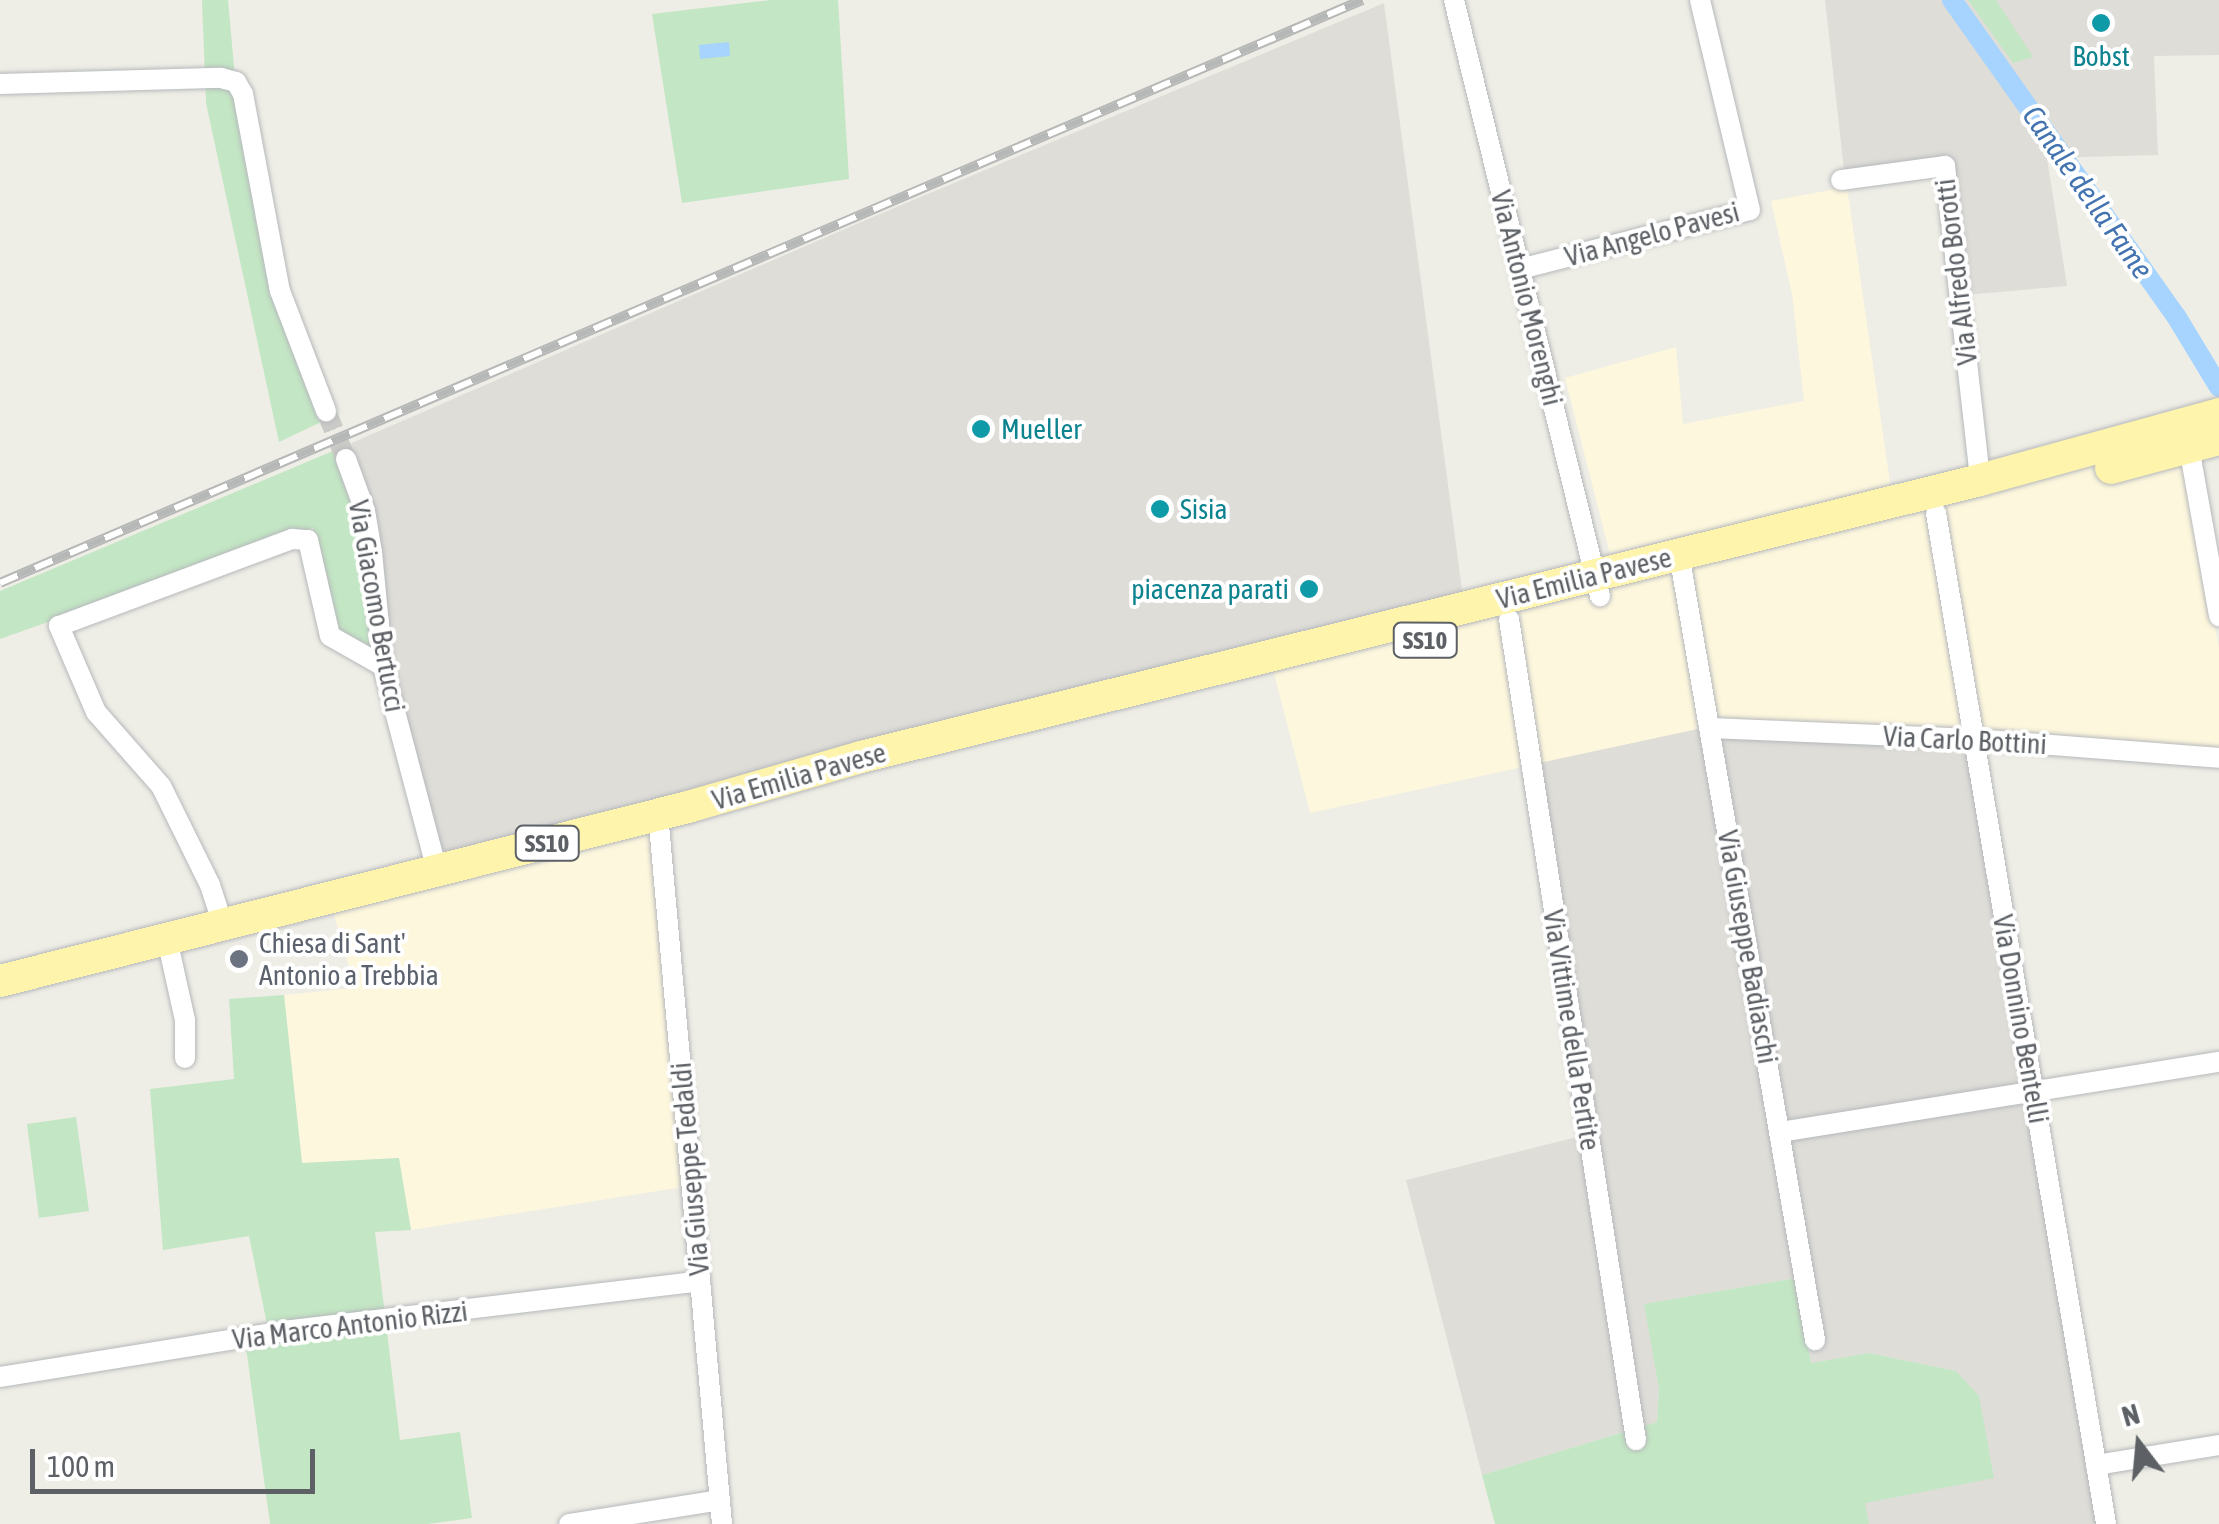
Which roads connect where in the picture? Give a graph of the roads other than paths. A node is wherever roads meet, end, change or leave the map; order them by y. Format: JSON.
{"nodes":[{"id":1,"x":1454,"y":0,"type":"edge"},
{"id":2,"x":1700,"y":0,"type":"edge"},
{"id":3,"x":0,"y":84,"type":"edge"},
{"id":4,"x":1841,"y":180,"type":"dead end"},
{"id":5,"x":1520,"y":268,"type":"junction"},
{"id":6,"x":326,"y":411,"type":"tunnel mouth"},
{"id":7,"x":2206,"y":432,"type":"edge"},
{"id":8,"x":346,"y":458,"type":"tunnel mouth"},
{"id":9,"x":1980,"y":480,"type":"junction"},
{"id":10,"x":1936,"y":514,"type":"junction"},
{"id":11,"x":1682,"y":564,"type":"junction"},
{"id":12,"x":1597,"y":586,"type":"junction"},
{"id":13,"x":2219,"y":616,"type":"edge"},
{"id":14,"x":1509,"y":619,"type":"junction"},
{"id":15,"x":382,"y":666,"type":"junction"},
{"id":16,"x":1710,"y":728,"type":"junction"},
{"id":17,"x":1974,"y":739,"type":"junction"},
{"id":18,"x":2219,"y":758,"type":"edge"},
{"id":19,"x":658,"y":814,"type":"junction"},
{"id":20,"x":436,"y":871,"type":"junction"},
{"id":21,"x":223,"y":925,"type":"junction"},
{"id":22,"x":166,"y":939,"type":"junction"},
{"id":23,"x":0,"y":982,"type":"edge"},
{"id":24,"x":185,"y":1058,"type":"dead end"},
{"id":25,"x":2219,"y":1062,"type":"edge"},
{"id":26,"x":2033,"y":1092,"type":"junction"},
{"id":27,"x":1780,"y":1132,"type":"junction"},
{"id":28,"x":700,"y":1282,"type":"junction"},
{"id":29,"x":1815,"y":1340,"type":"dead end"},
{"id":30,"x":0,"y":1376,"type":"edge"},
{"id":31,"x":1636,"y":1440,"type":"dead end"},
{"id":32,"x":2219,"y":1445,"type":"edge"},
{"id":33,"x":2096,"y":1466,"type":"junction"},
{"id":34,"x":720,"y":1500,"type":"junction"},
{"id":35,"x":568,"y":1524,"type":"edge"},
{"id":36,"x":722,"y":1524,"type":"edge"},
{"id":37,"x":2106,"y":1524,"type":"edge"}],
"edges":[{"from":1,"to":5,"type":"street","name":"Via Antonio Morenghi"},
{"from":2,"to":5,"type":"street","name":"Via Angelo Pavesi"},
{"from":3,"to":6,"type":"street"},
{"from":4,"to":9,"type":"street","name":"Via Alfredo Borotti"},
{"from":5,"to":12,"type":"street","name":"Via Antonio Morenghi"},
{"from":7,"to":9,"type":"main road","name":"Via Emilia Pavese","number":"SS10"},
{"from":7,"to":10,"type":"main road","name":"Via Emilia Pavese","number":"SS10"},
{"from":7,"to":13,"type":"street"},
{"from":8,"to":15,"type":"street","name":"Via Giacomo Bertucci"},
{"from":9,"to":11,"type":"main road","name":"Via Emilia Pavese","number":"SS10"},
{"from":10,"to":11,"type":"main road","name":"Via Emilia Pavese","number":"SS10"},
{"from":10,"to":17,"type":"street","name":"Via Donnino Bentelli"},
{"from":11,"to":12,"type":"main road","name":"Via Emilia Pavese","number":"SS10"},
{"from":11,"to":16,"type":"street","name":"Via Giuseppe Badiaschi"},
{"from":12,"to":14,"type":"main road","name":"Via Emilia Pavese","number":"SS10"},
{"from":12,"to":19,"type":"main road","name":"Via Emilia Pavese","number":"SS10"},
{"from":14,"to":19,"type":"main road","name":"Via Emilia Pavese","number":"SS10"},
{"from":14,"to":31,"type":"street","name":"Via Vittime della Pertite"},
{"from":15,"to":20,"type":"street","name":"Via Giacomo Bertucci"},
{"from":15,"to":21,"type":"street"},
{"from":16,"to":17,"type":"street","name":"Via Carlo Bottini"},
{"from":16,"to":27,"type":"street","name":"Via Giuseppe Badiaschi"},
{"from":17,"to":18,"type":"street","name":"Via Carlo Bottini"},
{"from":17,"to":26,"type":"street","name":"Via Donnino Bentelli"},
{"from":19,"to":20,"type":"main road","name":"Via Emilia Pavese","number":"SS10"},
{"from":19,"to":28,"type":"street","name":"Via Giuseppe Tedaldi"},
{"from":20,"to":21,"type":"main road","name":"Via Emilia Pavese","number":"SS10"},
{"from":21,"to":22,"type":"main road","name":"Via Emilia Pavese","number":"SS10"},
{"from":22,"to":23,"type":"main road","name":"Via Emilia Pavese","number":"SS10"},
{"from":22,"to":24,"type":"street"},
{"from":25,"to":26,"type":"street"},
{"from":26,"to":27,"type":"street"},
{"from":26,"to":33,"type":"street","name":"Via Donnino Bentelli"},
{"from":27,"to":29,"type":"street","name":"Via Giuseppe Badiaschi"},
{"from":28,"to":30,"type":"street","name":"Via Marco Antonio Rizzi"},
{"from":28,"to":34,"type":"street","name":"Via Giuseppe Tedaldi"},
{"from":32,"to":33,"type":"street"},
{"from":33,"to":37,"type":"street","name":"Via Donnino Bentelli"},
{"from":34,"to":35,"type":"street"},
{"from":34,"to":36,"type":"street","name":"Via Giuseppe Tedaldi"}]}
